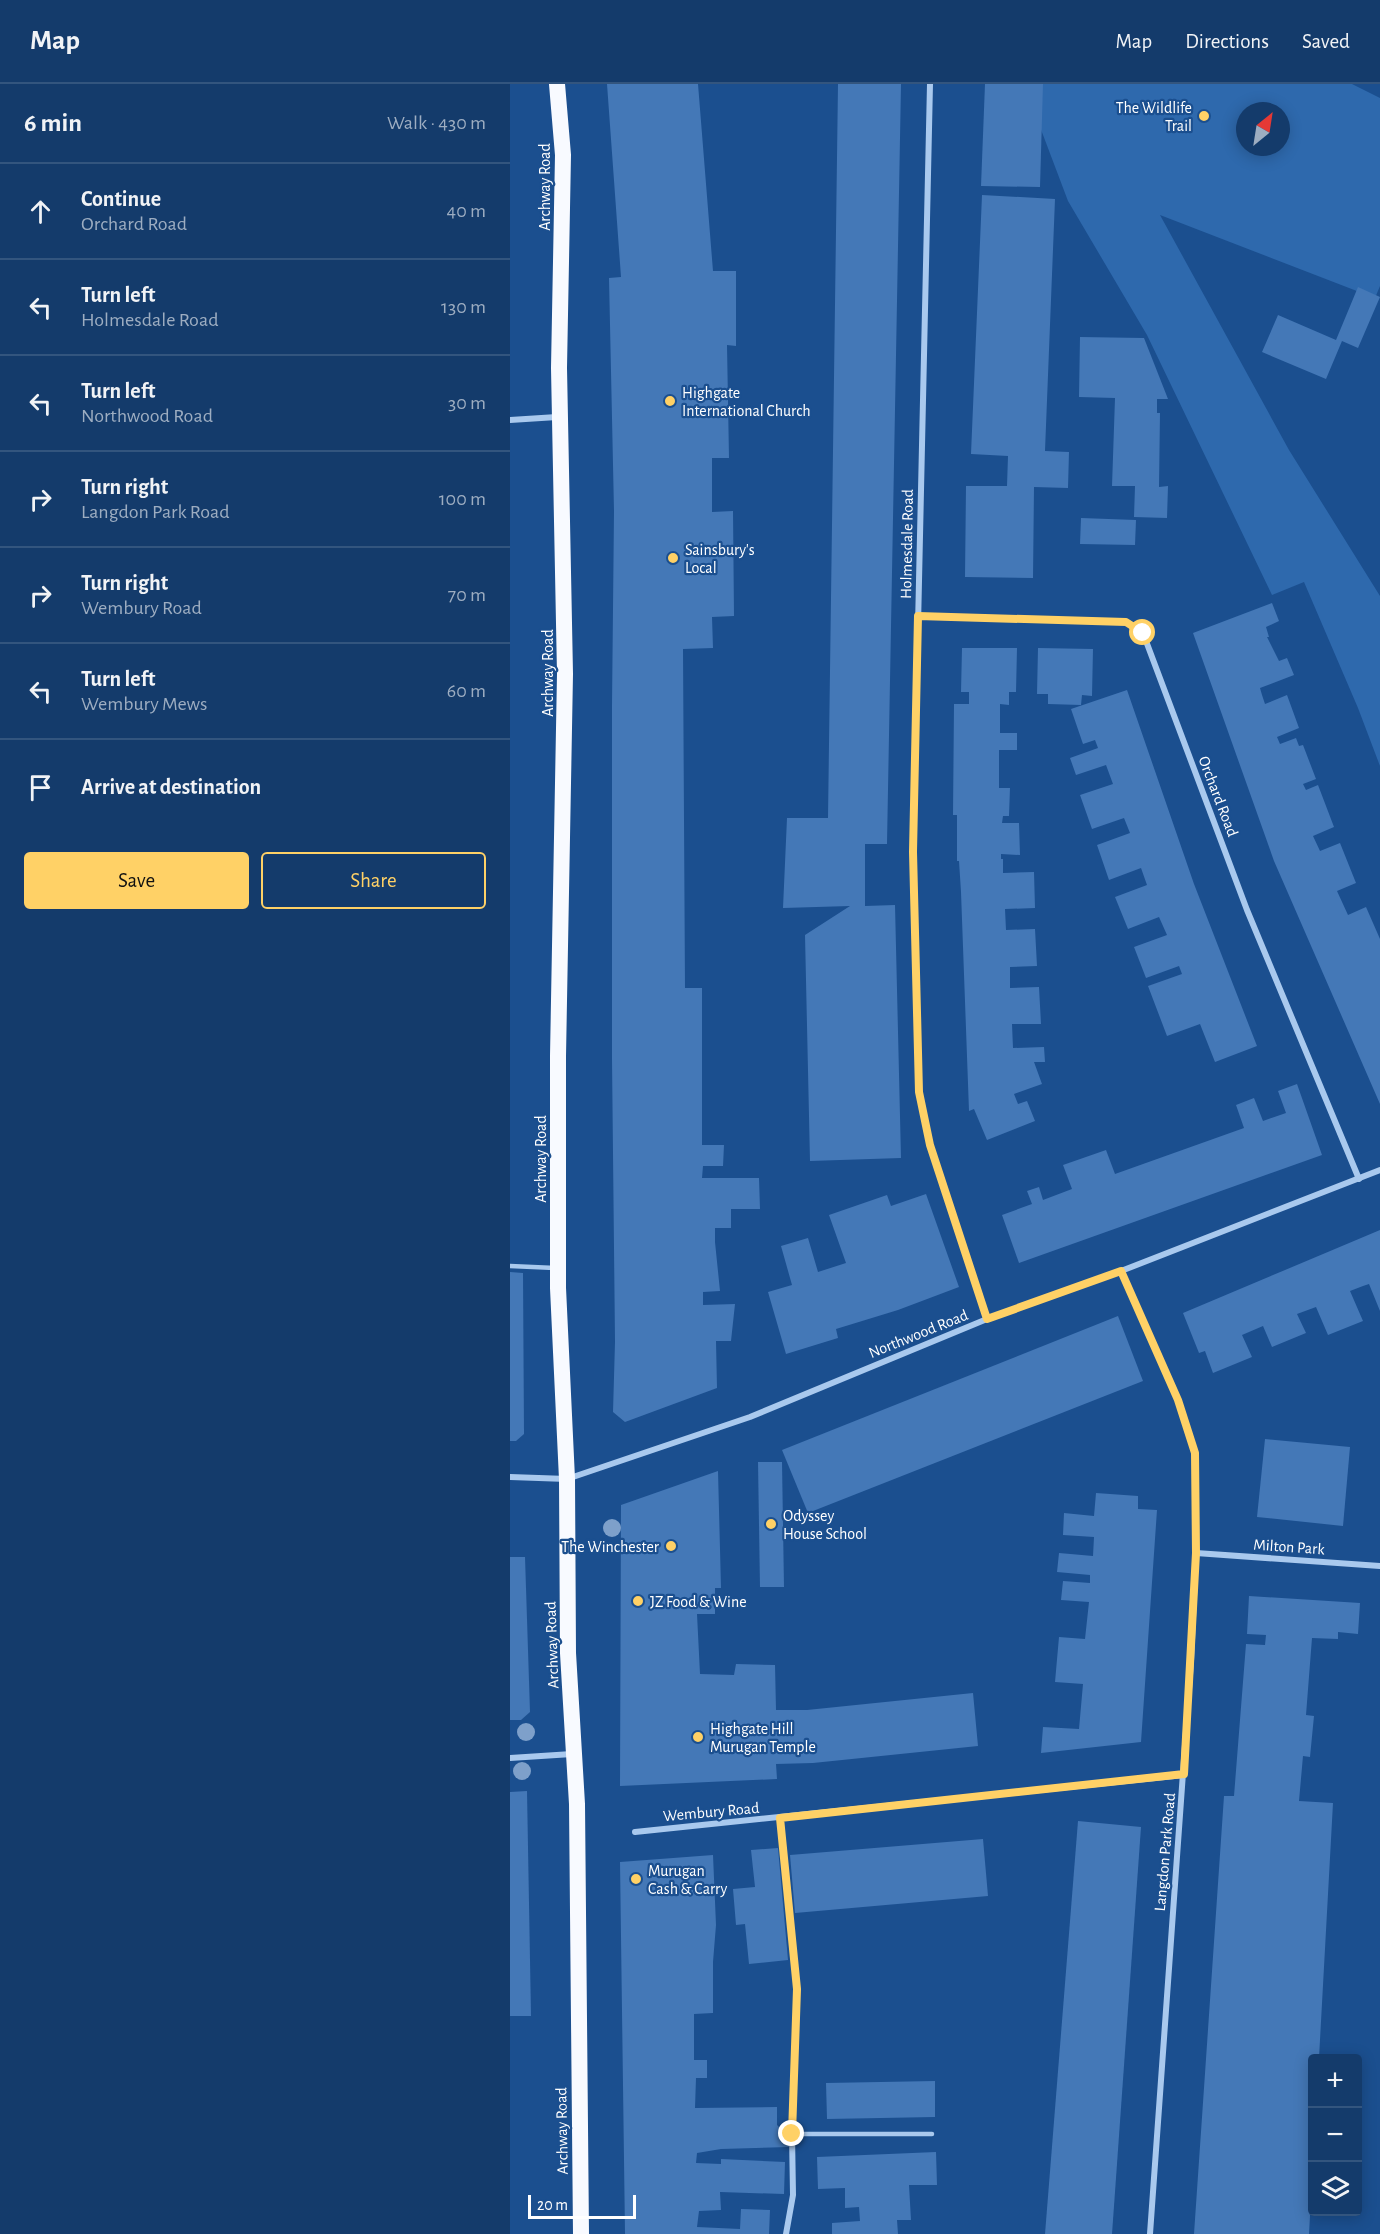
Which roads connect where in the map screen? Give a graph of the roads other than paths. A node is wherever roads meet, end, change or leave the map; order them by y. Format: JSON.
{"nodes":[{"id":1,"x":557,"y":84,"type":"edge"},
{"id":2,"x":930,"y":84,"type":"edge"},
{"id":3,"x":561,"y":416,"type":"junction"},
{"id":4,"x":510,"y":420,"type":"edge"},
{"id":5,"x":918,"y":616,"type":"junction"},
{"id":6,"x":1380,"y":1170,"type":"edge"},
{"id":7,"x":1359,"y":1179,"type":"junction"},
{"id":8,"x":510,"y":1266,"type":"edge"},
{"id":9,"x":558,"y":1268,"type":"junction"},
{"id":10,"x":1121,"y":1271,"type":"junction"},
{"id":11,"x":987,"y":1319,"type":"junction"},
{"id":12,"x":510,"y":1478,"type":"edge"},
{"id":13,"x":567,"y":1479,"type":"junction"},
{"id":14,"x":1196,"y":1553,"type":"junction"},
{"id":15,"x":1380,"y":1566,"type":"edge"},
{"id":16,"x":574,"y":1754,"type":"junction"},
{"id":17,"x":510,"y":1758,"type":"edge"},
{"id":18,"x":1184,"y":1774,"type":"junction"},
{"id":19,"x":780,"y":1818,"type":"junction"},
{"id":20,"x":635,"y":1832,"type":"dead end"},
{"id":21,"x":792,"y":2134,"type":"junction"},
{"id":22,"x":932,"y":2134,"type":"dead end"},
{"id":23,"x":581,"y":2234,"type":"edge"},
{"id":24,"x":786,"y":2234,"type":"edge"},
{"id":25,"x":1150,"y":2234,"type":"edge"}],
"edges":[{"from":1,"to":3,"type":"highway","name":"Archway Road"},
{"from":2,"to":5,"type":"street","name":"Holmesdale Road"},
{"from":3,"to":4,"type":"street"},
{"from":3,"to":9,"type":"highway","name":"Archway Road"},
{"from":5,"to":7,"type":"street","name":"Orchard Road"},
{"from":5,"to":11,"type":"street","name":"Holmesdale Road"},
{"from":6,"to":7,"type":"street","name":"Northwood Road"},
{"from":7,"to":10,"type":"street","name":"Northwood Road"},
{"from":8,"to":9,"type":"lane"},
{"from":9,"to":13,"type":"highway","name":"Archway Road"},
{"from":10,"to":11,"type":"street","name":"Northwood Road"},
{"from":10,"to":14,"type":"street","name":"Langdon Park Road"},
{"from":11,"to":13,"type":"street","name":"Northwood Road"},
{"from":12,"to":13,"type":"street","name":"Northwood Road"},
{"from":13,"to":16,"type":"highway","name":"Archway Road"},
{"from":14,"to":15,"type":"street","name":"Milton Park"},
{"from":14,"to":18,"type":"street","name":"Langdon Park Road"},
{"from":16,"to":17,"type":"street"},
{"from":16,"to":23,"type":"highway","name":"Archway Road"},
{"from":18,"to":19,"type":"street","name":"Wembury Road"},
{"from":18,"to":25,"type":"street","name":"Langdon Park Road"},
{"from":19,"to":20,"type":"street","name":"Wembury Road"},
{"from":19,"to":21,"type":"street"},
{"from":21,"to":22,"type":"lane"},
{"from":21,"to":24,"type":"street"}]}
